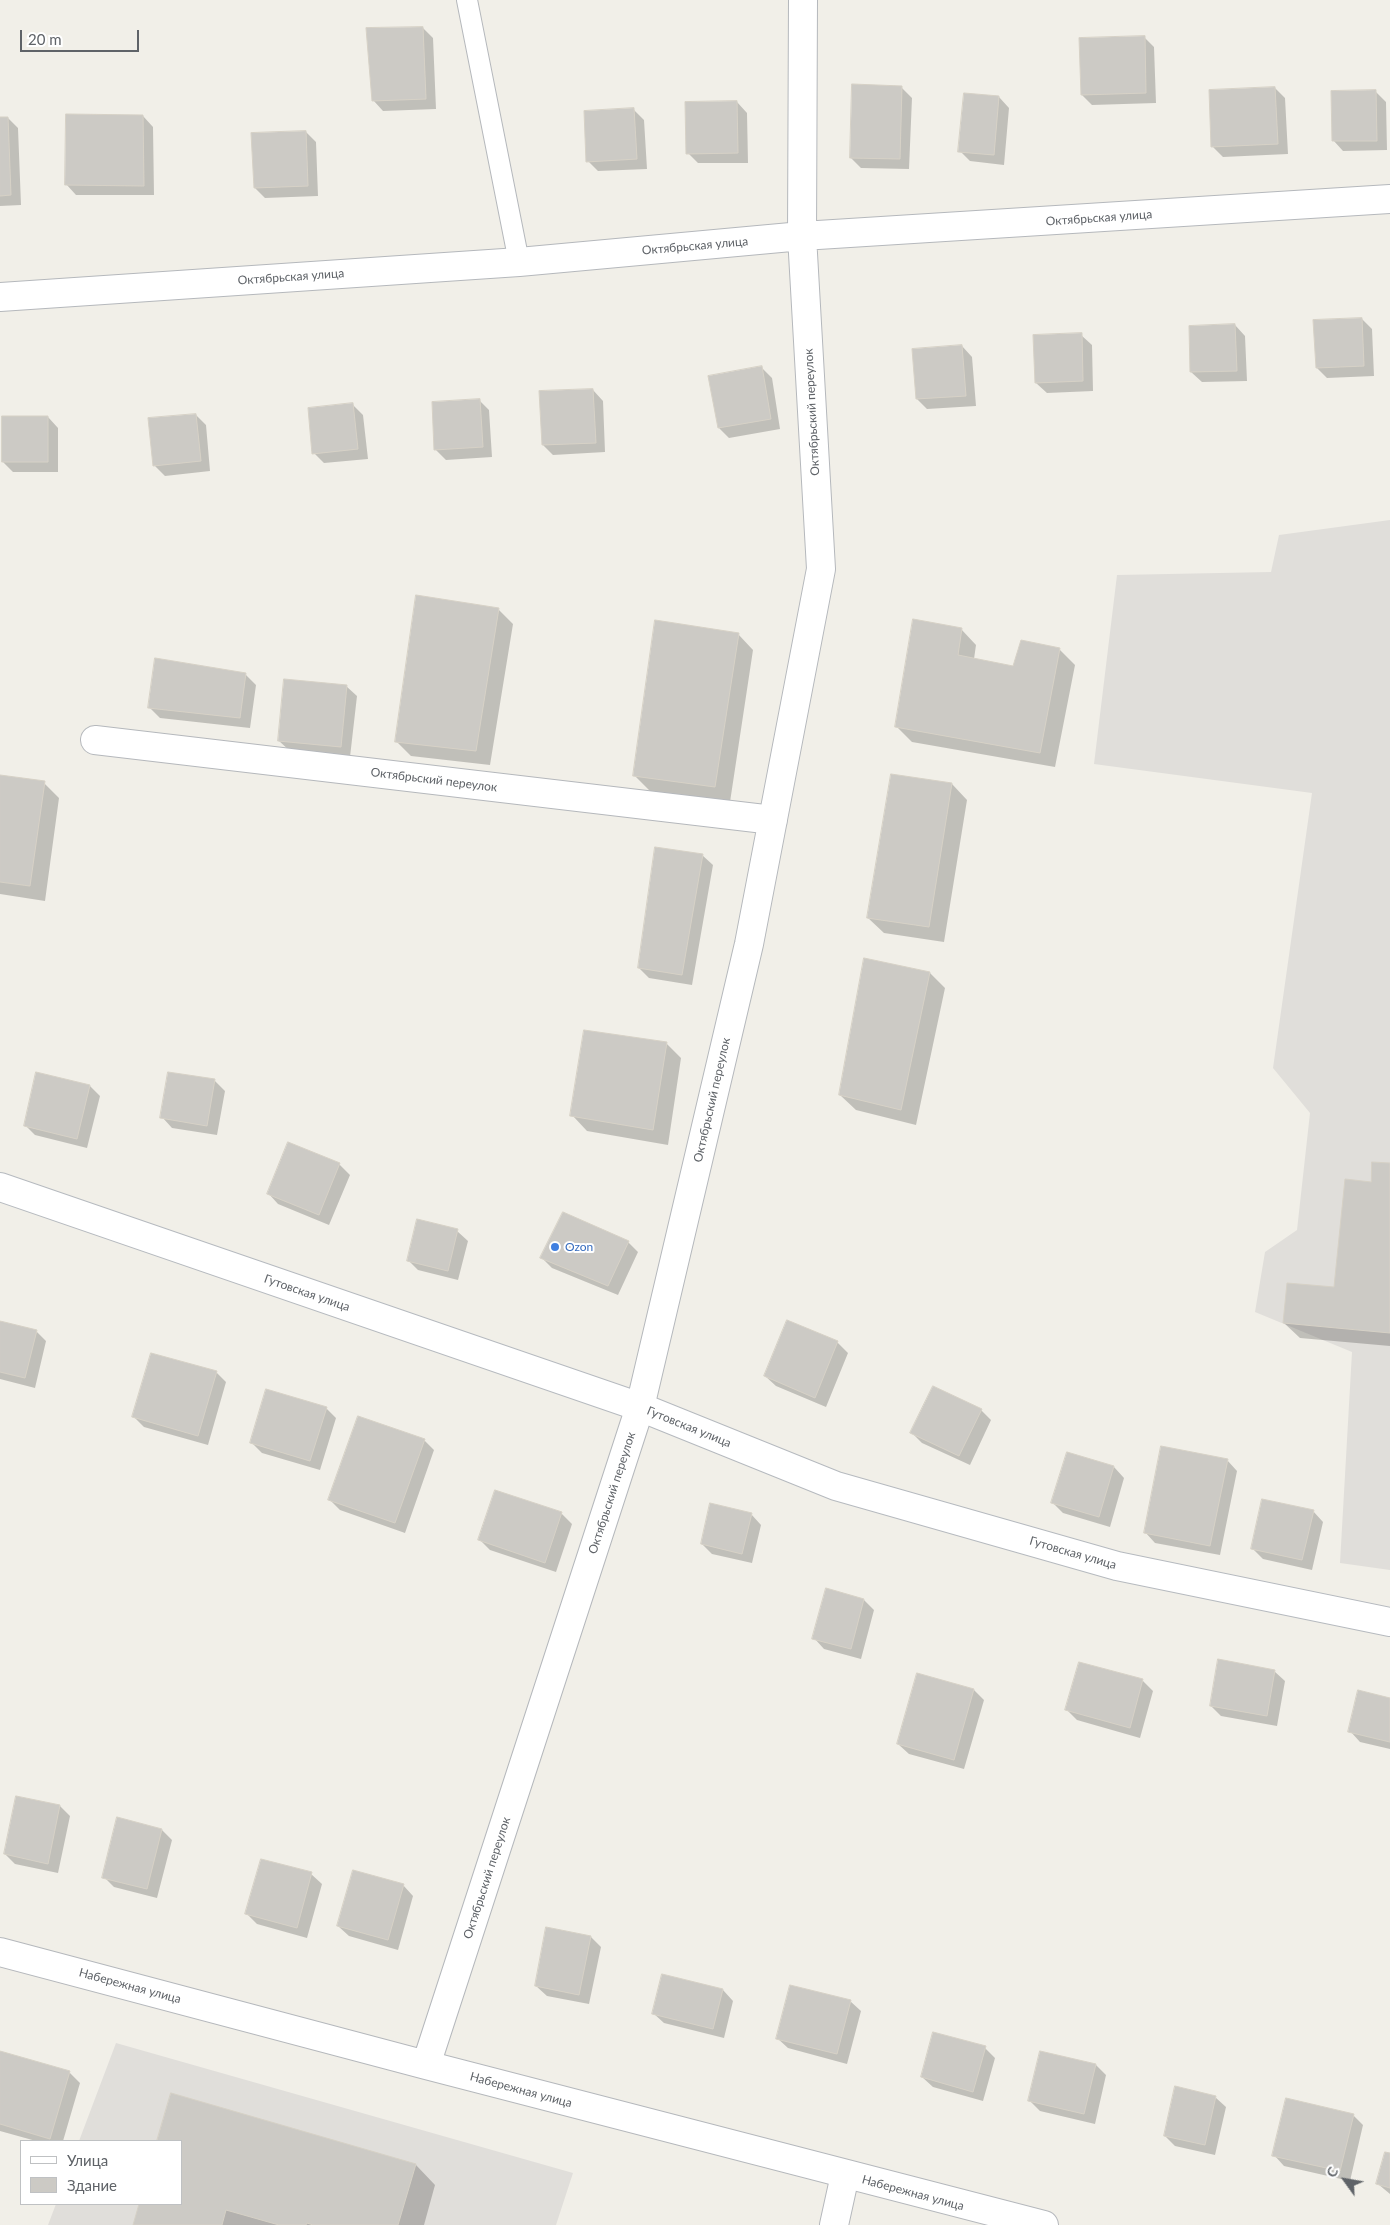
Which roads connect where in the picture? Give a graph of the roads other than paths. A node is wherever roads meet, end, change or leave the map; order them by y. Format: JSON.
{"nodes":[{"id":1,"x":467,"y":0,"type":"edge"},
{"id":2,"x":803,"y":0,"type":"edge"},
{"id":3,"x":1390,"y":200,"type":"edge"},
{"id":4,"x":802,"y":236,"type":"junction"},
{"id":5,"x":519,"y":262,"type":"junction"},
{"id":6,"x":0,"y":297,"type":"edge"},
{"id":7,"x":95,"y":740,"type":"dead end"},
{"id":8,"x":772,"y":820,"type":"junction"},
{"id":9,"x":0,"y":1187,"type":"edge"},
{"id":10,"x":640,"y":1407,"type":"junction"},
{"id":11,"x":1390,"y":1622,"type":"edge"},
{"id":12,"x":0,"y":1952,"type":"edge"},
{"id":13,"x":426,"y":2065,"type":"junction"},
{"id":14,"x":845,"y":2175,"type":"junction"},
{"id":15,"x":834,"y":2225,"type":"edge"},
{"id":16,"x":1044,"y":2225,"type":"edge"}],
"edges":[{"from":1,"to":5,"type":"lane"},
{"from":2,"to":4,"type":"street","name":"Октябрьский переулок"},
{"from":3,"to":4,"type":"street","name":"Октябрьская улица"},
{"from":4,"to":5,"type":"street","name":"Октябрьская улица"},
{"from":4,"to":8,"type":"street","name":"Октябрьский переулок"},
{"from":5,"to":6,"type":"street","name":"Октябрьская улица"},
{"from":7,"to":8,"type":"street","name":"Октябрьский переулок"},
{"from":8,"to":10,"type":"street","name":"Октябрьский переулок"},
{"from":9,"to":10,"type":"street","name":"Гутовская улица"},
{"from":10,"to":11,"type":"street","name":"Гутовская улица"},
{"from":10,"to":13,"type":"street","name":"Октябрьский переулок"},
{"from":12,"to":13,"type":"street","name":"Набережная улица"},
{"from":13,"to":14,"type":"street","name":"Набережная улица"},
{"from":14,"to":15,"type":"street"},
{"from":14,"to":16,"type":"street","name":"Набережная улица"}]}
